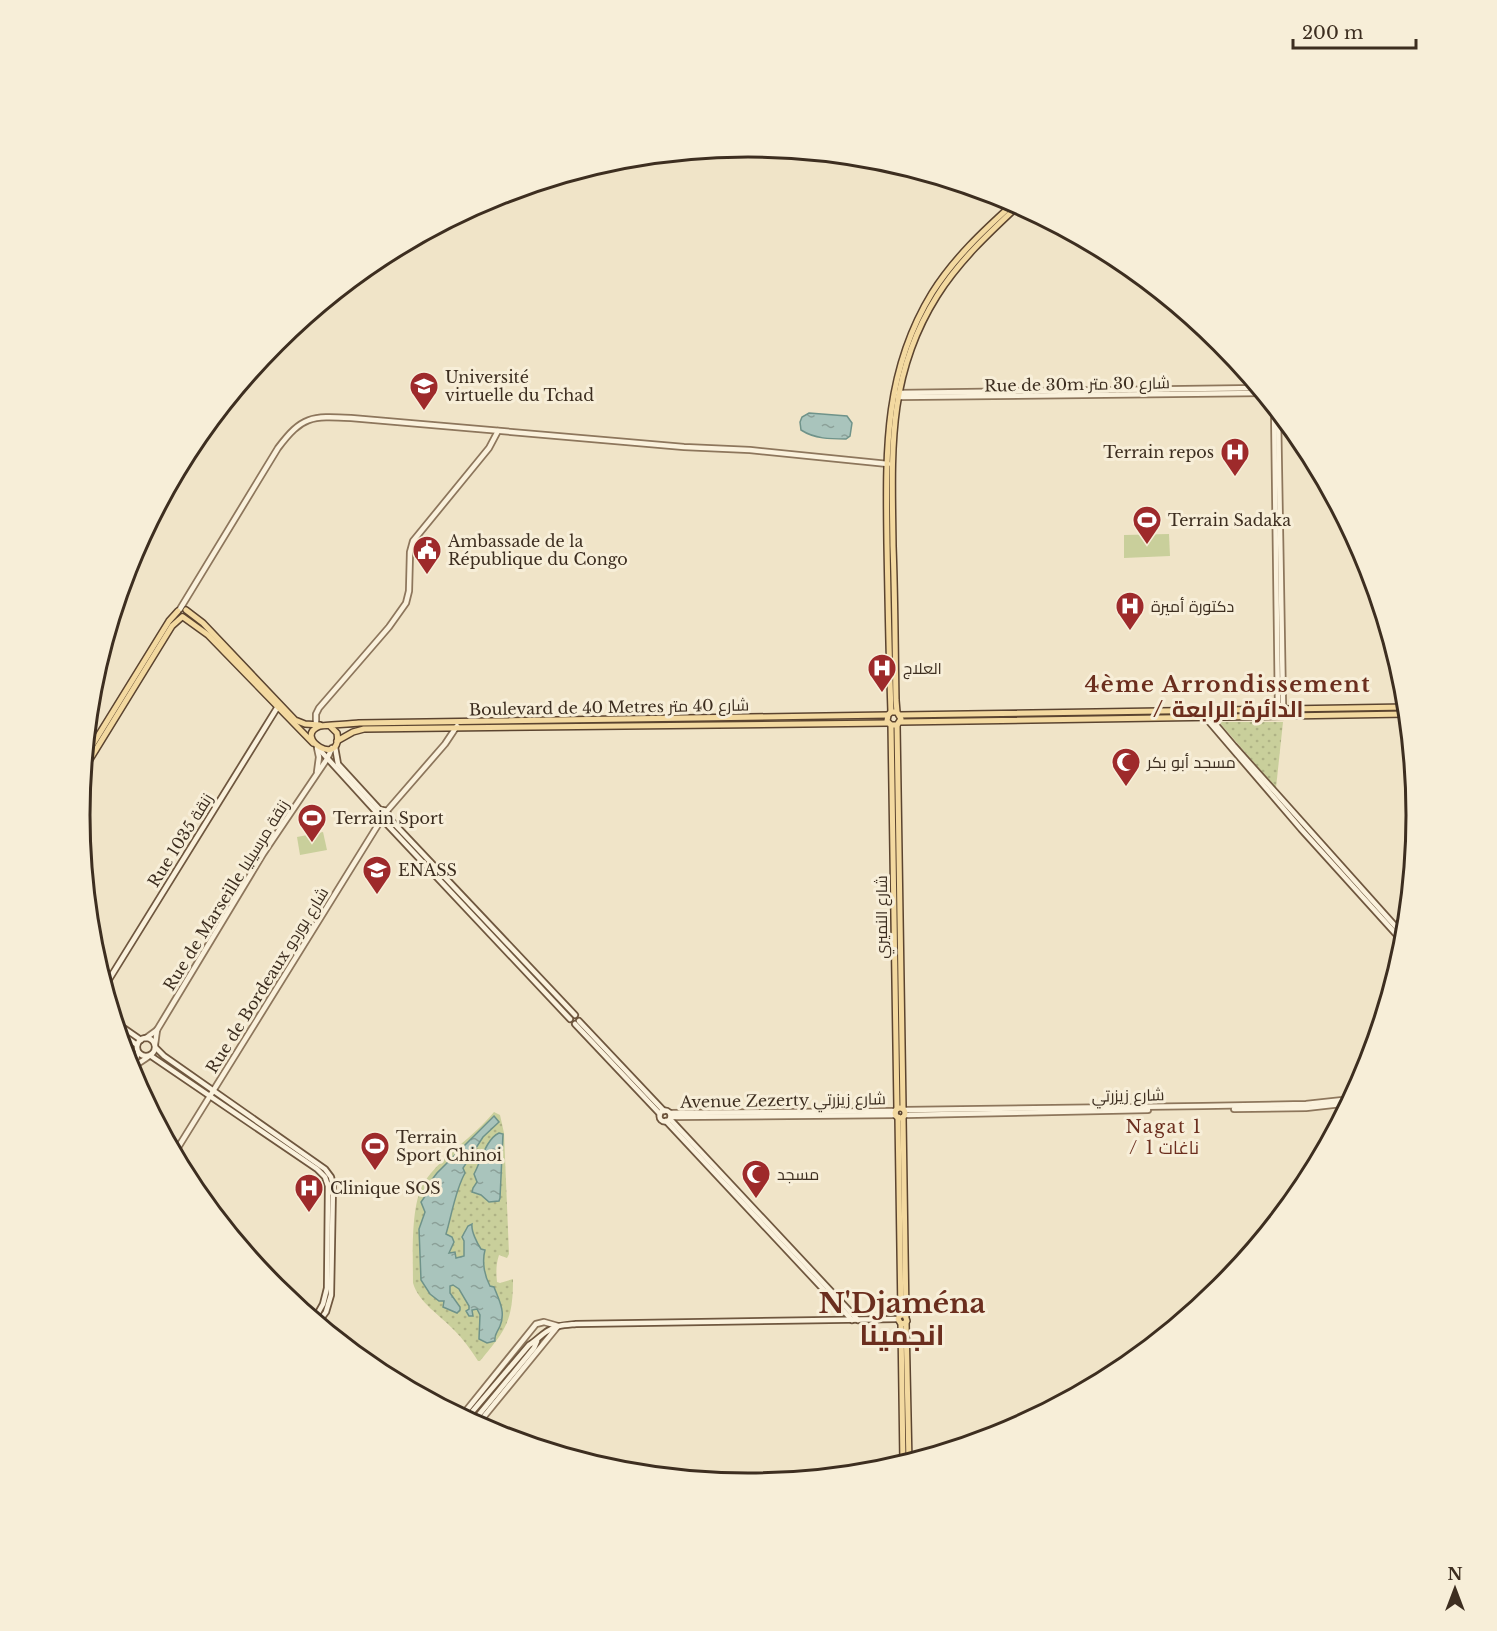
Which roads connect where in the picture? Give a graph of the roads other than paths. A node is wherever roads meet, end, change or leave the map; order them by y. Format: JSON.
{"nodes":[{"id":1,"x":1007,"y":210,"type":"edge"},
{"id":2,"x":1011,"y":212,"type":"edge"},
{"id":3,"x":1250,"y":388,"type":"edge"},
{"id":4,"x":1254,"y":393,"type":"edge"},
{"id":5,"x":895,"y":395,"type":"junction"},
{"id":6,"x":1274,"y":420,"type":"edge"},
{"id":7,"x":1278,"y":425,"type":"edge"},
{"id":8,"x":498,"y":431,"type":"junction"},
{"id":9,"x":889,"y":464,"type":"junction"},
{"id":10,"x":182,"y":610,"type":"junction"},
{"id":11,"x":182,"y":617,"type":"junction"},
{"id":12,"x":1397,"y":707,"type":"edge"},
{"id":13,"x":277,"y":708,"type":"junction"},
{"id":14,"x":1205,"y":710,"type":"junction"},
{"id":15,"x":1283,"y":713,"type":"junction"},
{"id":16,"x":1398,"y":714,"type":"edge"},
{"id":17,"x":1208,"y":717,"type":"junction"},
{"id":18,"x":894,"y":718,"type":"junction"},
{"id":19,"x":316,"y":725,"type":"junction"},
{"id":20,"x":324,"y":725,"type":"junction"},
{"id":21,"x":457,"y":726,"type":"junction"},
{"id":22,"x":331,"y":727,"type":"junction"},
{"id":23,"x":95,"y":742,"type":"edge"},
{"id":24,"x":335,"y":745,"type":"junction"},
{"id":25,"x":316,"y":746,"type":"junction"},
{"id":26,"x":93,"y":754,"type":"edge"},
{"id":27,"x":327,"y":759,"type":"junction"},
{"id":28,"x":316,"y":774,"type":"junction"},
{"id":29,"x":383,"y":816,"type":"junction"},
{"id":30,"x":1397,"y":928,"type":"edge"},
{"id":31,"x":1396,"y":934,"type":"edge"},
{"id":32,"x":110,"y":978,"type":"edge"},
{"id":33,"x":575,"y":1021,"type":"junction"},
{"id":34,"x":125,"y":1028,"type":"edge"},
{"id":35,"x":157,"y":1030,"type":"junction"},
{"id":36,"x":143,"y":1039,"type":"junction"},
{"id":37,"x":130,"y":1040,"type":"edge"},
{"id":38,"x":137,"y":1045,"type":"junction"},
{"id":39,"x":156,"y":1047,"type":"junction"},
{"id":40,"x":138,"y":1053,"type":"junction"},
{"id":41,"x":149,"y":1056,"type":"junction"},
{"id":42,"x":136,"y":1057,"type":"edge"},
{"id":43,"x":139,"y":1064,"type":"edge"},
{"id":44,"x":212,"y":1093,"type":"junction"},
{"id":45,"x":1341,"y":1103,"type":"edge"},
{"id":46,"x":662,"y":1113,"type":"junction"},
{"id":47,"x":900,"y":1113,"type":"junction"},
{"id":48,"x":669,"y":1118,"type":"junction"},
{"id":49,"x":179,"y":1146,"type":"edge"},
{"id":50,"x":317,"y":1314,"type":"edge"},
{"id":51,"x":321,"y":1317,"type":"edge"},
{"id":52,"x":902,"y":1319,"type":"junction"},
{"id":53,"x":855,"y":1320,"type":"junction"},
{"id":54,"x":558,"y":1326,"type":"junction"},
{"id":55,"x":537,"y":1341,"type":"junction"},
{"id":56,"x":465,"y":1410,"type":"edge"},
{"id":57,"x":472,"y":1413,"type":"edge"},
{"id":58,"x":478,"y":1416,"type":"edge"},
{"id":59,"x":483,"y":1418,"type":"edge"},
{"id":60,"x":909,"y":1454,"type":"edge"},
{"id":61,"x":903,"y":1455,"type":"edge"}],
"edges":[{"from":1,"to":5,"type":"main road"},
{"from":2,"to":5,"type":"main road"},
{"from":3,"to":5,"type":"street","name":"Rue de 30m شارع 30 متر"},
{"from":4,"to":5,"type":"street","name":"Rue de 30m شارع 30 متر"},
{"from":5,"to":9,"type":"main road","name":"شارع النميري"},
{"from":6,"to":15,"type":"street"},
{"from":7,"to":15,"type":"street"},
{"from":8,"to":9,"type":"street"},
{"from":8,"to":10,"type":"street"},
{"from":8,"to":19,"type":"street"},
{"from":9,"to":18,"type":"main road","name":"شارع النميري"},
{"from":10,"to":11,"type":"main road"},
{"from":10,"to":19,"type":"main road"},
{"from":10,"to":23,"type":"main road"},
{"from":11,"to":13,"type":"main road"},
{"from":11,"to":26,"type":"main road"},
{"from":12,"to":15,"type":"main road"},
{"from":13,"to":25,"type":"main road"},
{"from":13,"to":32,"type":"street","name":"Rue 1035 زنقة"},
{"from":14,"to":15,"type":"main road"},
{"from":14,"to":17,"type":"street"},
{"from":14,"to":18,"type":"main road"},
{"from":15,"to":16,"type":"main road"},
{"from":15,"to":17,"type":"main road"},
{"from":17,"to":18,"type":"main road"},
{"from":17,"to":30,"type":"street"},
{"from":17,"to":31,"type":"street"},
{"from":18,"to":21,"type":"main road","name":"Boulevard de 40 Metres شارع 40 متر"},
{"from":18,"to":47,"type":"main road","name":"شارع النميري"},
{"from":19,"to":20,"type":"main road"},
{"from":20,"to":22,"type":"main road"},
{"from":20,"to":25,"type":"main road"},
{"from":21,"to":22,"type":"main road","name":"Boulevard de 40 Metres شارع 40 متر"},
{"from":21,"to":24,"type":"main road","name":"Boulevard de 40 Metres شارع 40 متر"},
{"from":21,"to":29,"type":"street","name":"Rue de Bordeaux شارع بوردو"},
{"from":22,"to":24,"type":"main road"},
{"from":24,"to":25,"type":"main road"},
{"from":24,"to":27,"type":"street","name":"Rue de Marseille زنقة مرسيليا"},
{"from":24,"to":29,"type":"street"},
{"from":25,"to":27,"type":"street"},
{"from":25,"to":28,"type":"street"},
{"from":27,"to":28,"type":"street","name":"Rue de Marseille زنقة مرسيليا"},
{"from":27,"to":29,"type":"street"},
{"from":28,"to":35,"type":"street","name":"Rue de Marseille زنقة مرسيليا"},
{"from":29,"to":33,"type":"street"},
{"from":29,"to":33,"type":"street"},
{"from":29,"to":44,"type":"street","name":"Rue de Bordeaux شارع بوردو"},
{"from":33,"to":46,"type":"street"},
{"from":34,"to":36,"type":"street"},
{"from":35,"to":36,"type":"street","name":"Rue de Marseille زنقة مرسيليا"},
{"from":35,"to":39,"type":"street","name":"Rue de Marseille زنقة مرسيليا"},
{"from":36,"to":38,"type":"street"},
{"from":36,"to":39,"type":"street"},
{"from":37,"to":38,"type":"street"},
{"from":38,"to":40,"type":"street"},
{"from":39,"to":41,"type":"street"},
{"from":39,"to":44,"type":"street"},
{"from":40,"to":41,"type":"street"},
{"from":40,"to":42,"type":"street"},
{"from":41,"to":43,"type":"street"},
{"from":41,"to":44,"type":"street"},
{"from":44,"to":49,"type":"street","name":"Rue de Bordeaux شارع بوردو"},
{"from":44,"to":50,"type":"street"},
{"from":44,"to":51,"type":"street"},
{"from":45,"to":47,"type":"street","name":"شارع زيزرتي"},
{"from":46,"to":48,"type":"street"},
{"from":46,"to":48,"type":"street"},
{"from":47,"to":48,"type":"street","name":"Avenue Zezerty شارع زيزرتي"},
{"from":47,"to":52,"type":"main road","name":"شارع النميري"},
{"from":48,"to":53,"type":"street"},
{"from":52,"to":53,"type":"street"},
{"from":52,"to":60,"type":"main road"},
{"from":52,"to":61,"type":"main road"},
{"from":53,"to":54,"type":"street"},
{"from":54,"to":55,"type":"street"},
{"from":54,"to":56,"type":"street"},
{"from":54,"to":59,"type":"street"},
{"from":55,"to":57,"type":"street"},
{"from":55,"to":58,"type":"street"}]}
